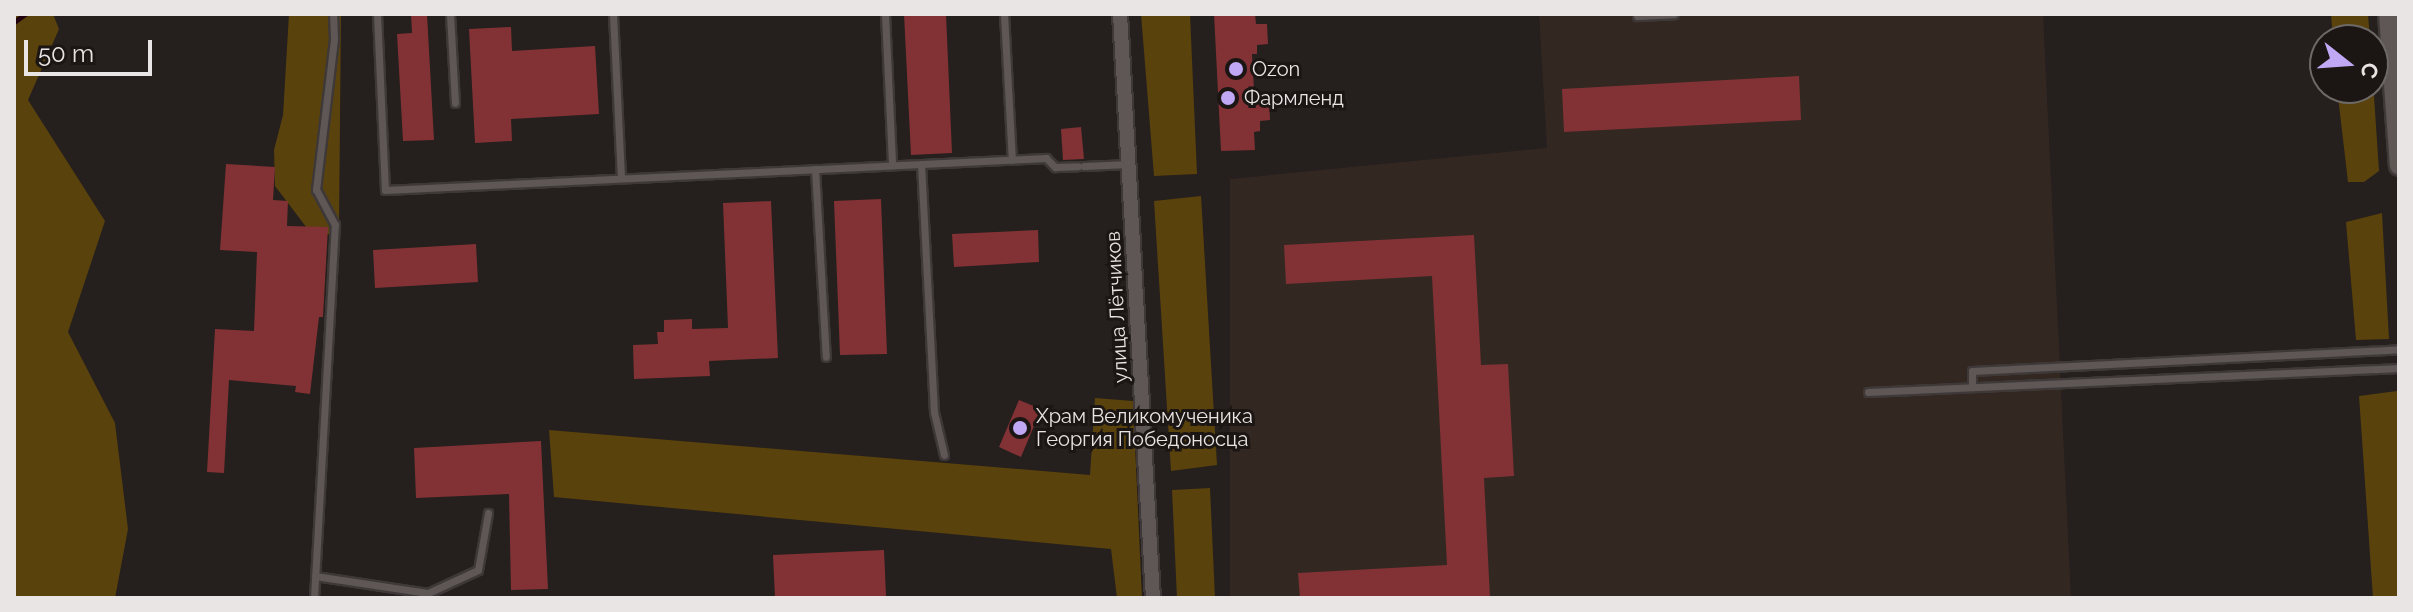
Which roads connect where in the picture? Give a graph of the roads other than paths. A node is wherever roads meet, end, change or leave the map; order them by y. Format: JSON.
{"nodes":[{"id":1,"x":333,"y":14,"type":"edge"},
{"id":2,"x":377,"y":14,"type":"edge"},
{"id":3,"x":450,"y":14,"type":"edge"},
{"id":4,"x":613,"y":14,"type":"edge"},
{"id":5,"x":885,"y":14,"type":"edge"},
{"id":6,"x":1004,"y":14,"type":"edge"},
{"id":7,"x":1120,"y":14,"type":"edge"},
{"id":8,"x":1674,"y":14,"type":"edge"},
{"id":9,"x":2388,"y":14,"type":"edge"},
{"id":10,"x":1637,"y":16,"type":"dead end"},
{"id":11,"x":455,"y":103,"type":"dead end"},
{"id":12,"x":1012,"y":160,"type":"junction"},
{"id":13,"x":921,"y":164,"type":"junction"},
{"id":14,"x":1129,"y":164,"type":"junction"},
{"id":15,"x":892,"y":165,"type":"junction"},
{"id":16,"x":2399,"y":166,"type":"edge"},
{"id":17,"x":815,"y":169,"type":"junction"},
{"id":18,"x":621,"y":178,"type":"junction"},
{"id":19,"x":2399,"y":349,"type":"edge"},
{"id":20,"x":826,"y":357,"type":"dead end"},
{"id":21,"x":2399,"y":368,"type":"edge"},
{"id":22,"x":1972,"y":387,"type":"junction"},
{"id":23,"x":1868,"y":392,"type":"dead end"},
{"id":24,"x":944,"y":455,"type":"dead end"},
{"id":25,"x":488,"y":513,"type":"dead end"},
{"id":26,"x":315,"y":576,"type":"junction"},
{"id":27,"x":314,"y":598,"type":"edge"},
{"id":28,"x":1153,"y":598,"type":"edge"}],
"edges":[{"from":1,"to":26,"type":"lane"},
{"from":2,"to":18,"type":"lane"},
{"from":3,"to":11,"type":"lane"},
{"from":4,"to":18,"type":"lane"},
{"from":5,"to":15,"type":"lane"},
{"from":6,"to":12,"type":"lane"},
{"from":7,"to":14,"type":"street","name":"улица Лётчиков"},
{"from":8,"to":10,"type":"lane"},
{"from":9,"to":16,"type":"main road"},
{"from":12,"to":13,"type":"lane"},
{"from":12,"to":14,"type":"lane"},
{"from":13,"to":15,"type":"lane"},
{"from":13,"to":24,"type":"lane"},
{"from":14,"to":28,"type":"street","name":"улица Лётчиков"},
{"from":15,"to":17,"type":"lane"},
{"from":17,"to":18,"type":"lane"},
{"from":17,"to":20,"type":"lane"},
{"from":19,"to":22,"type":"lane"},
{"from":21,"to":22,"type":"lane"},
{"from":22,"to":23,"type":"lane"},
{"from":25,"to":26,"type":"lane"},
{"from":26,"to":27,"type":"lane"}]}
